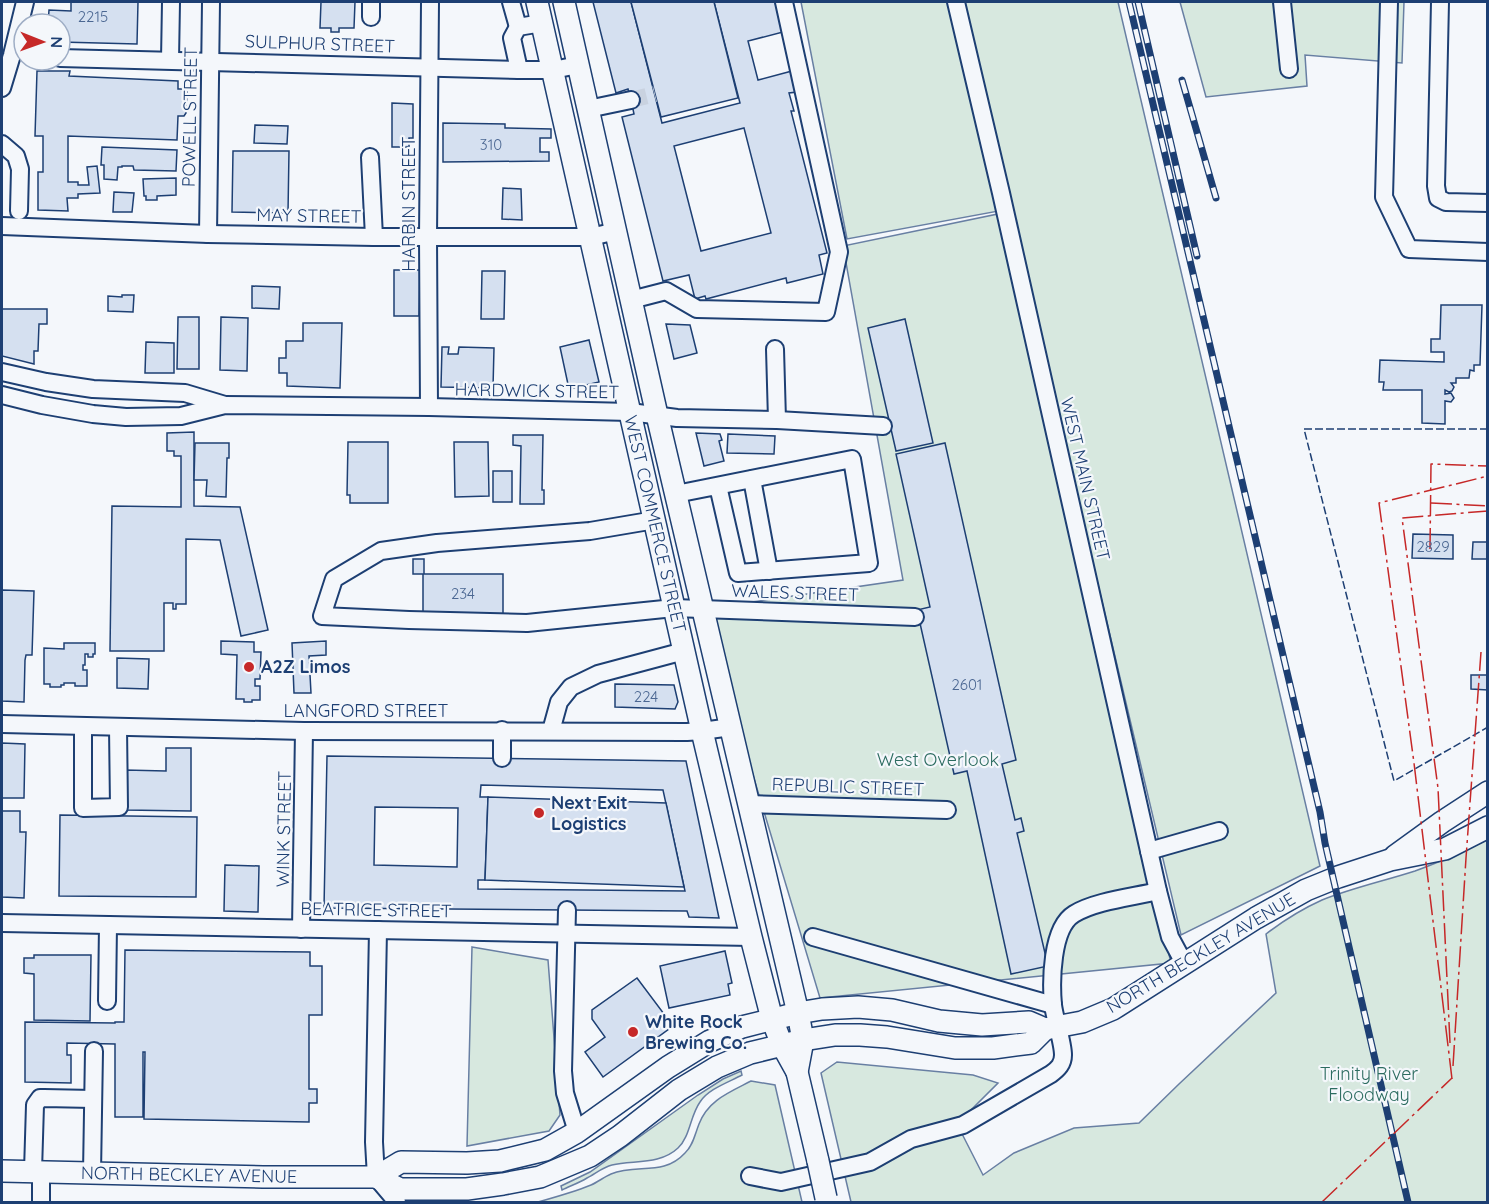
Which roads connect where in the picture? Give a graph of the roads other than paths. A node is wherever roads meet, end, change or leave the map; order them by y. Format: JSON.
{"nodes":[{"id":1,"x":171,"y":2,"type":"edge"},
{"id":2,"x":211,"y":2,"type":"edge"},
{"id":3,"x":430,"y":2,"type":"edge"},
{"id":4,"x":511,"y":2,"type":"edge"},
{"id":5,"x":537,"y":2,"type":"edge"},
{"id":6,"x":564,"y":2,"type":"edge"},
{"id":7,"x":784,"y":2,"type":"edge"},
{"id":8,"x":956,"y":2,"type":"edge"},
{"id":9,"x":1282,"y":2,"type":"edge"},
{"id":10,"x":1389,"y":2,"type":"edge"},
{"id":11,"x":1440,"y":2,"type":"edge"},
{"id":12,"x":542,"y":23,"type":"junction"},
{"id":13,"x":518,"y":27,"type":"junction"},
{"id":14,"x":12,"y":57,"type":"edge"},
{"id":15,"x":72,"y":58,"type":"edge"},
{"id":16,"x":170,"y":60,"type":"junction"},
{"id":17,"x":210,"y":61,"type":"junction"},
{"id":18,"x":578,"y":65,"type":"junction"},
{"id":19,"x":430,"y":67,"type":"junction"},
{"id":20,"x":1289,"y":69,"type":"dead end"},
{"id":21,"x":519,"y":70,"type":"junction"},
{"id":22,"x":552,"y":70,"type":"junction"},
{"id":23,"x":2,"y":88,"type":"edge"},
{"id":24,"x":631,"y":100,"type":"tunnel mouth"},
{"id":25,"x":588,"y":109,"type":"junction"},
{"id":26,"x":2,"y":144,"type":"edge"},
{"id":27,"x":370,"y":157,"type":"dead end"},
{"id":28,"x":1488,"y":203,"type":"edge"},
{"id":29,"x":19,"y":211,"type":"dead end"},
{"id":30,"x":2,"y":226,"type":"edge"},
{"id":31,"x":616,"y":231,"type":"junction"},
{"id":32,"x":208,"y":234,"type":"junction"},
{"id":33,"x":374,"y":237,"type":"junction"},
{"id":34,"x":428,"y":237,"type":"junction"},
{"id":35,"x":591,"y":237,"type":"junction"},
{"id":36,"x":1488,"y":252,"type":"edge"},
{"id":37,"x":631,"y":300,"type":"junction"},
{"id":38,"x":775,"y":349,"type":"dead end"},
{"id":39,"x":2,"y":372,"type":"edge"},
{"id":40,"x":2,"y":395,"type":"edge"},
{"id":41,"x":225,"y":405,"type":"junction"},
{"id":42,"x":429,"y":408,"type":"junction"},
{"id":43,"x":630,"y":412,"type":"junction"},
{"id":44,"x":657,"y":415,"type":"junction"},
{"id":45,"x":777,"y":420,"type":"junction"},
{"id":46,"x":883,"y":426,"type":"dead end"},
{"id":47,"x":752,"y":479,"type":"junction"},
{"id":48,"x":718,"y":486,"type":"junction"},
{"id":49,"x":676,"y":494,"type":"junction"},
{"id":50,"x":655,"y":520,"type":"junction"},
{"id":51,"x":769,"y":571,"type":"junction"},
{"id":52,"x":674,"y":608,"type":"junction"},
{"id":53,"x":703,"y":609,"type":"junction"},
{"id":54,"x":915,"y":617,"type":"dead end"},
{"id":55,"x":684,"y":651,"type":"junction"},
{"id":56,"x":2,"y":724,"type":"edge"},
{"id":57,"x":83,"y":726,"type":"junction"},
{"id":58,"x":118,"y":727,"type":"junction"},
{"id":59,"x":730,"y":727,"type":"junction"},
{"id":60,"x":304,"y":730,"type":"junction"},
{"id":61,"x":502,"y":730,"type":"junction"},
{"id":62,"x":551,"y":731,"type":"junction"},
{"id":63,"x":702,"y":731,"type":"junction"},
{"id":64,"x":502,"y":758,"type":"dead end"},
{"id":65,"x":1488,"y":792,"type":"edge"},
{"id":66,"x":749,"y":804,"type":"junction"},
{"id":67,"x":947,"y":810,"type":"dead end"},
{"id":68,"x":1488,"y":827,"type":"edge"},
{"id":69,"x":1219,"y":831,"type":"dead end"},
{"id":70,"x":1149,"y":851,"type":"junction"},
{"id":71,"x":1390,"y":860,"type":"junction"},
{"id":72,"x":1158,"y":891,"type":"junction"},
{"id":73,"x":567,"y":910,"type":"dead end"},
{"id":74,"x":2,"y":922,"type":"edge"},
{"id":75,"x":108,"y":925,"type":"junction"},
{"id":76,"x":301,"y":929,"type":"junction"},
{"id":77,"x":378,"y":930,"type":"junction"},
{"id":78,"x":567,"y":933,"type":"junction"},
{"id":79,"x":813,"y":937,"type":"dead end"},
{"id":80,"x":751,"y":938,"type":"junction"},
{"id":81,"x":1184,"y":963,"type":"junction"},
{"id":82,"x":107,"y":1001,"type":"dead end"},
{"id":83,"x":1053,"y":1005,"type":"junction"},
{"id":84,"x":798,"y":1013,"type":"junction"},
{"id":85,"x":772,"y":1019,"type":"junction"},
{"id":86,"x":1051,"y":1029,"type":"junction"},
{"id":87,"x":803,"y":1040,"type":"junction"},
{"id":88,"x":782,"y":1045,"type":"junction"},
{"id":89,"x":94,"y":1052,"type":"dead end"},
{"id":90,"x":797,"y":1072,"type":"junction"},
{"id":91,"x":93,"y":1099,"type":"junction"},
{"id":92,"x":577,"y":1132,"type":"junction"},
{"id":93,"x":590,"y":1156,"type":"junction"},
{"id":94,"x":2,"y":1171,"type":"edge"},
{"id":95,"x":37,"y":1171,"type":"junction"},
{"id":96,"x":92,"y":1173,"type":"junction"},
{"id":97,"x":750,"y":1176,"type":"dead end"},
{"id":98,"x":376,"y":1177,"type":"junction"},
{"id":99,"x":827,"y":1200,"type":"edge"},
{"id":100,"x":41,"y":1203,"type":"edge"},
{"id":101,"x":397,"y":1203,"type":"edge"}],
"edges":[{"from":1,"to":16,"type":"street"},
{"from":2,"to":17,"type":"street","name":"POWELL STREET"},
{"from":3,"to":19,"type":"street","name":"HARBIN STREET"},
{"from":4,"to":13,"type":"street"},
{"from":5,"to":12,"type":"main road","name":"WEST COMMERCE STREET"},
{"from":6,"to":18,"type":"main road","name":"WEST COMMERCE STREET"},
{"from":7,"to":37,"type":"street"},
{"from":8,"to":70,"type":"street","name":"WEST MAIN STREET"},
{"from":9,"to":20,"type":"street"},
{"from":10,"to":36,"type":"street"},
{"from":11,"to":28,"type":"street"},
{"from":12,"to":13,"type":"street"},
{"from":12,"to":22,"type":"main road","name":"WEST COMMERCE STREET"},
{"from":13,"to":21,"type":"street"},
{"from":14,"to":23,"type":"street"},
{"from":15,"to":16,"type":"street","name":"SULPHUR STREET"},
{"from":16,"to":17,"type":"street","name":"SULPHUR STREET"},
{"from":17,"to":19,"type":"street","name":"SULPHUR STREET"},
{"from":17,"to":32,"type":"street","name":"POWELL STREET"},
{"from":18,"to":22,"type":"street","name":"SULPHUR STREET"},
{"from":18,"to":25,"type":"main road","name":"WEST COMMERCE STREET"},
{"from":19,"to":21,"type":"street","name":"SULPHUR STREET"},
{"from":19,"to":34,"type":"street","name":"HARBIN STREET"},
{"from":21,"to":22,"type":"street","name":"SULPHUR STREET"},
{"from":22,"to":35,"type":"main road","name":"WEST COMMERCE STREET"},
{"from":24,"to":25,"type":"street"},
{"from":25,"to":31,"type":"main road","name":"WEST COMMERCE STREET"},
{"from":26,"to":29,"type":"street"},
{"from":27,"to":33,"type":"street"},
{"from":30,"to":32,"type":"street","name":"MAY STREET"},
{"from":31,"to":35,"type":"street","name":"MAY STREET"},
{"from":31,"to":37,"type":"main road","name":"WEST COMMERCE STREET"},
{"from":32,"to":33,"type":"street","name":"MAY STREET"},
{"from":33,"to":34,"type":"street","name":"MAY STREET"},
{"from":34,"to":35,"type":"street","name":"MAY STREET"},
{"from":34,"to":42,"type":"street","name":"HARBIN STREET"},
{"from":35,"to":43,"type":"main road","name":"WEST COMMERCE STREET"},
{"from":37,"to":44,"type":"main road","name":"WEST COMMERCE STREET"},
{"from":38,"to":45,"type":"street"},
{"from":39,"to":41,"type":"street","name":"HARDWICK STREET"},
{"from":40,"to":41,"type":"street","name":"HARDWICK STREET"},
{"from":41,"to":42,"type":"street","name":"HARDWICK STREET"},
{"from":42,"to":43,"type":"street","name":"HARDWICK STREET"},
{"from":43,"to":44,"type":"street","name":"HARDWICK STREET"},
{"from":43,"to":50,"type":"main road","name":"WEST COMMERCE STREET"},
{"from":44,"to":45,"type":"street","name":"HARDWICK STREET"},
{"from":44,"to":49,"type":"main road","name":"WEST COMMERCE STREET"},
{"from":45,"to":46,"type":"street","name":"HARDWICK STREET"},
{"from":47,"to":48,"type":"street"},
{"from":47,"to":51,"type":"street"},
{"from":47,"to":51,"type":"street"},
{"from":48,"to":49,"type":"street"},
{"from":48,"to":51,"type":"street"},
{"from":49,"to":53,"type":"main road","name":"WEST COMMERCE STREET"},
{"from":50,"to":52,"type":"main road","name":"WEST COMMERCE STREET"},
{"from":50,"to":52,"type":"street","name":"WALES STREET"},
{"from":52,"to":53,"type":"street","name":"WALES STREET"},
{"from":52,"to":55,"type":"main road","name":"WEST COMMERCE STREET"},
{"from":53,"to":54,"type":"street","name":"WALES STREET"},
{"from":53,"to":59,"type":"main road","name":"WEST COMMERCE STREET"},
{"from":55,"to":62,"type":"street"},
{"from":55,"to":63,"type":"main road","name":"WEST COMMERCE STREET"},
{"from":56,"to":57,"type":"street","name":"LANGFORD STREET"},
{"from":57,"to":58,"type":"street","name":"LANGFORD STREET"},
{"from":57,"to":58,"type":"street"},
{"from":58,"to":60,"type":"street","name":"LANGFORD STREET"},
{"from":59,"to":63,"type":"street","name":"LANGFORD STREET"},
{"from":59,"to":66,"type":"main road","name":"WEST COMMERCE STREET"},
{"from":60,"to":61,"type":"street","name":"LANGFORD STREET"},
{"from":60,"to":76,"type":"street","name":"WINK STREET"},
{"from":61,"to":62,"type":"street","name":"LANGFORD STREET"},
{"from":61,"to":64,"type":"street"},
{"from":62,"to":63,"type":"street","name":"LANGFORD STREET"},
{"from":63,"to":80,"type":"main road","name":"WEST COMMERCE STREET"},
{"from":65,"to":71,"type":"main road","name":"NORTH BECKLEY AVENUE"},
{"from":66,"to":67,"type":"street","name":"REPUBLIC STREET"},
{"from":66,"to":84,"type":"main road","name":"WEST COMMERCE STREET"},
{"from":68,"to":71,"type":"main road","name":"NORTH BECKLEY AVENUE"},
{"from":69,"to":70,"type":"street"},
{"from":70,"to":72,"type":"street","name":"WEST MAIN STREET"},
{"from":71,"to":81,"type":"main road","name":"NORTH BECKLEY AVENUE"},
{"from":72,"to":81,"type":"street","name":"WEST MAIN STREET"},
{"from":72,"to":83,"type":"street"},
{"from":73,"to":78,"type":"street"},
{"from":74,"to":75,"type":"street","name":"BEATRICE STREET"},
{"from":75,"to":76,"type":"street","name":"BEATRICE STREET"},
{"from":75,"to":82,"type":"street"},
{"from":76,"to":77,"type":"street","name":"BEATRICE STREET"},
{"from":77,"to":78,"type":"street","name":"BEATRICE STREET"},
{"from":77,"to":98,"type":"street"},
{"from":78,"to":80,"type":"street","name":"BEATRICE STREET"},
{"from":78,"to":92,"type":"street"},
{"from":79,"to":83,"type":"street"},
{"from":80,"to":85,"type":"main road","name":"WEST COMMERCE STREET"},
{"from":81,"to":86,"type":"main road","name":"NORTH BECKLEY AVENUE"},
{"from":83,"to":86,"type":"street"},
{"from":84,"to":85,"type":"main road","name":"NORTH BECKLEY AVENUE"},
{"from":84,"to":86,"type":"main road","name":"NORTH BECKLEY AVENUE"},
{"from":84,"to":87,"type":"main road","name":"WEST COMMERCE STREET"},
{"from":85,"to":88,"type":"main road","name":"WEST COMMERCE STREET"},
{"from":85,"to":92,"type":"main road","name":"NORTH BECKLEY AVENUE"},
{"from":86,"to":87,"type":"main road","name":"NORTH BECKLEY AVENUE"},
{"from":86,"to":97,"type":"street"},
{"from":87,"to":88,"type":"main road","name":"NORTH BECKLEY AVENUE"},
{"from":87,"to":90,"type":"main road"},
{"from":88,"to":90,"type":"main road","name":"WEST COMMERCE STREET"},
{"from":88,"to":93,"type":"main road","name":"NORTH BECKLEY AVENUE"},
{"from":89,"to":91,"type":"street"},
{"from":90,"to":99,"type":"main road","bridge":true},
{"from":91,"to":95,"type":"street"},
{"from":91,"to":96,"type":"street"},
{"from":92,"to":93,"type":"main road"},
{"from":92,"to":98,"type":"main road","name":"NORTH BECKLEY AVENUE"},
{"from":93,"to":98,"type":"main road","name":"NORTH BECKLEY AVENUE"},
{"from":94,"to":95,"type":"main road","name":"NORTH BECKLEY AVENUE"},
{"from":95,"to":96,"type":"main road","name":"NORTH BECKLEY AVENUE"},
{"from":95,"to":100,"type":"street"},
{"from":96,"to":98,"type":"main road","name":"NORTH BECKLEY AVENUE"},
{"from":98,"to":101,"type":"street"}]}
